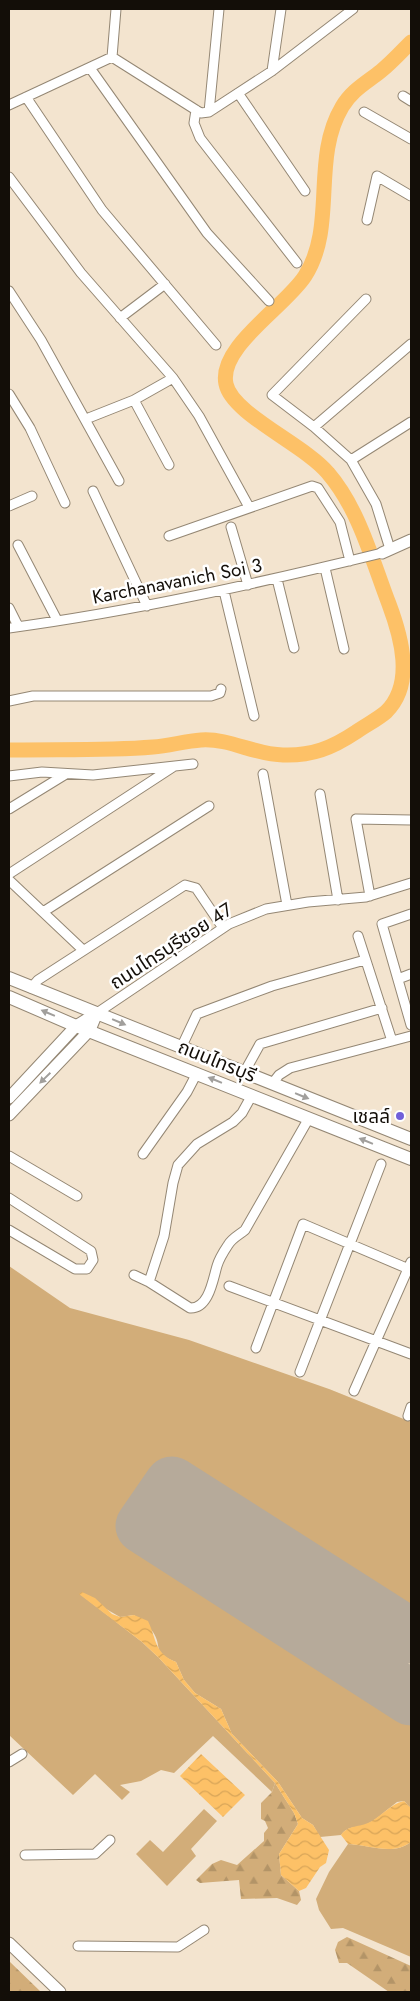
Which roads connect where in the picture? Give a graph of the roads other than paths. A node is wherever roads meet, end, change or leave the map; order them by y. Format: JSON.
{"nodes":[{"id":1,"x":116,"y":9,"type":"edge"},
{"id":2,"x":219,"y":9,"type":"edge"},
{"id":3,"x":281,"y":9,"type":"edge"},
{"id":4,"x":353,"y":9,"type":"edge"},
{"id":5,"x":112,"y":57,"type":"junction"},
{"id":6,"x":90,"y":68,"type":"junction"},
{"id":7,"x":272,"y":71,"type":"junction"},
{"id":8,"x":238,"y":94,"type":"junction"},
{"id":9,"x":403,"y":96,"type":"dead end"},
{"id":10,"x":26,"y":97,"type":"junction"},
{"id":11,"x":411,"y":102,"type":"edge"},
{"id":12,"x":9,"y":105,"type":"edge"},
{"id":13,"x":196,"y":110,"type":"junction"},
{"id":14,"x":209,"y":112,"type":"junction"},
{"id":15,"x":364,"y":112,"type":"dead end"},
{"id":16,"x":411,"y":139,"type":"edge"},
{"id":17,"x":9,"y":177,"type":"edge"},
{"id":18,"x":305,"y":191,"type":"dead end"},
{"id":19,"x":411,"y":196,"type":"edge"},
{"id":20,"x":367,"y":220,"type":"dead end"},
{"id":21,"x":297,"y":263,"type":"dead end"},
{"id":22,"x":165,"y":284,"type":"junction"},
{"id":23,"x":9,"y":292,"type":"edge"},
{"id":24,"x":366,"y":299,"type":"dead end"},
{"id":25,"x":269,"y":301,"type":"dead end"},
{"id":26,"x":120,"y":318,"type":"junction"},
{"id":27,"x":411,"y":344,"type":"edge"},
{"id":28,"x":216,"y":345,"type":"dead end"},
{"id":29,"x":173,"y":378,"type":"junction"},
{"id":30,"x":9,"y":394,"type":"edge"},
{"id":31,"x":134,"y":400,"type":"junction"},
{"id":32,"x":86,"y":419,"type":"junction"},
{"id":33,"x":411,"y":422,"type":"edge"},
{"id":34,"x":314,"y":427,"type":"junction"},
{"id":35,"x":351,"y":460,"type":"junction"},
{"id":36,"x":169,"y":465,"type":"dead end"},
{"id":37,"x":119,"y":481,"type":"dead end"},
{"id":38,"x":93,"y":491,"type":"dead end"},
{"id":39,"x":32,"y":496,"type":"dead end"},
{"id":40,"x":65,"y":503,"type":"dead end"},
{"id":41,"x":9,"y":506,"type":"edge"},
{"id":42,"x":250,"y":507,"type":"junction"},
{"id":43,"x":231,"y":527,"type":"dead end"},
{"id":44,"x":169,"y":536,"type":"dead end"},
{"id":45,"x":411,"y":540,"type":"edge"},
{"id":46,"x":18,"y":545,"type":"dead end"},
{"id":47,"x":386,"y":552,"type":"junction"},
{"id":48,"x":350,"y":561,"type":"junction"},
{"id":49,"x":325,"y":568,"type":"junction"},
{"id":50,"x":277,"y":579,"type":"junction"},
{"id":51,"x":248,"y":586,"type":"junction"},
{"id":52,"x":224,"y":590,"type":"junction"},
{"id":53,"x":146,"y":606,"type":"junction"},
{"id":54,"x":9,"y":608,"type":"edge"},
{"id":55,"x":57,"y":620,"type":"junction"},
{"id":56,"x":13,"y":627,"type":"edge"},
{"id":57,"x":294,"y":648,"type":"dead end"},
{"id":58,"x":344,"y":649,"type":"dead end"},
{"id":59,"x":221,"y":689,"type":"dead end"},
{"id":60,"x":9,"y":701,"type":"edge"},
{"id":61,"x":254,"y":716,"type":"dead end"},
{"id":62,"x":193,"y":764,"type":"dead end"},
{"id":63,"x":173,"y":767,"type":"junction"},
{"id":64,"x":67,"y":774,"type":"junction"},
{"id":65,"x":264,"y":774,"type":"dead end"},
{"id":66,"x":9,"y":776,"type":"edge"},
{"id":67,"x":320,"y":794,"type":"dead end"},
{"id":68,"x":209,"y":806,"type":"dead end"},
{"id":69,"x":9,"y":808,"type":"edge"},
{"id":70,"x":411,"y":820,"type":"edge"},
{"id":71,"x":9,"y":874,"type":"edge"},
{"id":72,"x":9,"y":880,"type":"edge"},
{"id":73,"x":411,"y":883,"type":"edge"},
{"id":74,"x":370,"y":896,"type":"junction"},
{"id":75,"x":338,"y":900,"type":"junction"},
{"id":76,"x":287,"y":905,"type":"junction"},
{"id":77,"x":43,"y":912,"type":"junction"},
{"id":78,"x":411,"y":914,"type":"edge"},
{"id":79,"x":223,"y":928,"type":"junction"},
{"id":80,"x":358,"y":936,"type":"dead end"},
{"id":81,"x":83,"y":950,"type":"junction"},
{"id":82,"x":366,"y":960,"type":"junction"},
{"id":83,"x":411,"y":974,"type":"edge"},
{"id":84,"x":9,"y":978,"type":"edge"},
{"id":85,"x":398,"y":979,"type":"junction"},
{"id":86,"x":31,"y":988,"type":"junction"},
{"id":87,"x":9,"y":997,"type":"edge"},
{"id":88,"x":382,"y":1008,"type":"junction"},
{"id":89,"x":97,"y":1012,"type":"junction"},
{"id":90,"x":411,"y":1025,"type":"edge"},
{"id":91,"x":76,"y":1026,"type":"junction"},
{"id":92,"x":90,"y":1030,"type":"junction"},
{"id":93,"x":411,"y":1036,"type":"edge"},
{"id":94,"x":392,"y":1041,"type":"junction"},
{"id":95,"x":181,"y":1048,"type":"junction"},
{"id":96,"x":197,"y":1073,"type":"junction"},
{"id":97,"x":244,"y":1073,"type":"junction"},
{"id":98,"x":272,"y":1084,"type":"junction"},
{"id":99,"x":252,"y":1095,"type":"junction"},
{"id":100,"x":9,"y":1098,"type":"edge"},
{"id":101,"x":9,"y":1115,"type":"edge"},
{"id":102,"x":309,"y":1118,"type":"junction"},
{"id":103,"x":411,"y":1139,"type":"edge"},
{"id":104,"x":143,"y":1154,"type":"dead end"},
{"id":105,"x":9,"y":1156,"type":"edge"},
{"id":106,"x":411,"y":1159,"type":"edge"},
{"id":107,"x":381,"y":1164,"type":"dead end"},
{"id":108,"x":77,"y":1196,"type":"dead end"},
{"id":109,"x":9,"y":1198,"type":"edge"},
{"id":110,"x":9,"y":1230,"type":"edge"},
{"id":111,"x":351,"y":1245,"type":"junction"},
{"id":112,"x":410,"y":1267,"type":"edge"},
{"id":113,"x":134,"y":1275,"type":"dead end"},
{"id":114,"x":148,"y":1282,"type":"junction"},
{"id":115,"x":229,"y":1286,"type":"dead end"},
{"id":116,"x":273,"y":1301,"type":"junction"},
{"id":117,"x":321,"y":1320,"type":"junction"},
{"id":118,"x":376,"y":1341,"type":"junction"},
{"id":119,"x":256,"y":1348,"type":"dead end"},
{"id":120,"x":411,"y":1354,"type":"edge"},
{"id":121,"x":300,"y":1372,"type":"dead end"},
{"id":122,"x":354,"y":1391,"type":"dead end"},
{"id":123,"x":411,"y":1407,"type":"edge"},
{"id":124,"x":408,"y":1416,"type":"dead end"},
{"id":125,"x":22,"y":1754,"type":"dead end"},
{"id":126,"x":9,"y":1762,"type":"edge"},
{"id":127,"x":110,"y":1840,"type":"dead end"},
{"id":128,"x":25,"y":1854,"type":"dead end"},
{"id":129,"x":204,"y":1930,"type":"dead end"},
{"id":130,"x":9,"y":1943,"type":"edge"},
{"id":131,"x":78,"y":1946,"type":"dead end"},
{"id":132,"x":60,"y":1992,"type":"edge"}],
"edges":[{"from":1,"to":5,"type":"street"},
{"from":2,"to":14,"type":"street"},
{"from":3,"to":7,"type":"street"},
{"from":4,"to":7,"type":"street"},
{"from":5,"to":6,"type":"street"},
{"from":5,"to":13,"type":"street"},
{"from":6,"to":10,"type":"street"},
{"from":6,"to":25,"type":"street"},
{"from":7,"to":8,"type":"street"},
{"from":8,"to":14,"type":"street"},
{"from":8,"to":18,"type":"street"},
{"from":9,"to":11,"type":"street"},
{"from":10,"to":12,"type":"street"},
{"from":10,"to":22,"type":"street"},
{"from":13,"to":14,"type":"street"},
{"from":13,"to":21,"type":"street"},
{"from":15,"to":16,"type":"street"},
{"from":17,"to":26,"type":"street"},
{"from":19,"to":20,"type":"street"},
{"from":22,"to":26,"type":"street"},
{"from":22,"to":28,"type":"street"},
{"from":23,"to":32,"type":"street"},
{"from":24,"to":34,"type":"street"},
{"from":26,"to":29,"type":"street"},
{"from":27,"to":34,"type":"street"},
{"from":29,"to":31,"type":"street"},
{"from":29,"to":42,"type":"street"},
{"from":30,"to":40,"type":"street"},
{"from":31,"to":32,"type":"street"},
{"from":31,"to":36,"type":"street"},
{"from":32,"to":37,"type":"street"},
{"from":33,"to":35,"type":"street"},
{"from":34,"to":35,"type":"street"},
{"from":35,"to":47,"type":"street"},
{"from":38,"to":53,"type":"street"},
{"from":39,"to":41,"type":"street"},
{"from":42,"to":44,"type":"street"},
{"from":42,"to":48,"type":"street"},
{"from":43,"to":51,"type":"street"},
{"from":45,"to":47,"type":"main road"},
{"from":46,"to":55,"type":"street"},
{"from":47,"to":48,"type":"street","name":"Karchanavanich Soi 3"},
{"from":48,"to":49,"type":"street","name":"Karchanavanich Soi 3"},
{"from":49,"to":50,"type":"street","name":"Karchanavanich Soi 3"},
{"from":49,"to":58,"type":"street"},
{"from":50,"to":51,"type":"street","name":"Karchanavanich Soi 3"},
{"from":50,"to":57,"type":"street"},
{"from":51,"to":52,"type":"street","name":"Karchanavanich Soi 3"},
{"from":52,"to":53,"type":"street","name":"Karchanavanich Soi 3"},
{"from":52,"to":61,"type":"street"},
{"from":53,"to":55,"type":"street","name":"Karchanavanich Soi 3"},
{"from":54,"to":56,"type":"street"},
{"from":55,"to":56,"type":"street","name":"Karchanavanich Soi 3"},
{"from":59,"to":60,"type":"street"},
{"from":62,"to":63,"type":"street"},
{"from":63,"to":64,"type":"street"},
{"from":63,"to":71,"type":"street"},
{"from":64,"to":66,"type":"street"},
{"from":64,"to":69,"type":"street"},
{"from":65,"to":76,"type":"street"},
{"from":67,"to":75,"type":"street"},
{"from":68,"to":77,"type":"street"},
{"from":70,"to":74,"type":"street"},
{"from":72,"to":77,"type":"street"},
{"from":73,"to":74,"type":"street","name":"ถนนไทรบุรีซอย 47"},
{"from":74,"to":75,"type":"street","name":"ถนนไทรบุรีซอย 47"},
{"from":75,"to":76,"type":"street","name":"ถนนไทรบุรีซอย 47"},
{"from":76,"to":79,"type":"street","name":"ถนนไทรบุรีซอย 47"},
{"from":77,"to":81,"type":"street"},
{"from":78,"to":85,"type":"street"},
{"from":79,"to":81,"type":"street"},
{"from":79,"to":89,"type":"street","name":"ถนนไทรบุรีซอย 47"},
{"from":80,"to":82,"type":"street"},
{"from":81,"to":86,"type":"street"},
{"from":82,"to":88,"type":"street"},
{"from":82,"to":95,"type":"street"},
{"from":83,"to":85,"type":"street"},
{"from":84,"to":86,"type":"main road","name":"ถนนไทรบุรี"},
{"from":85,"to":90,"type":"street"},
{"from":86,"to":89,"type":"main road","name":"ถนนไทรบุรี"},
{"from":91,"to":87,"type":"main road","name":"ถนนไทรบุรี","one_way":true},
{"from":88,"to":94,"type":"street"},
{"from":88,"to":97,"type":"street"},
{"from":89,"to":91,"type":"main road"},
{"from":89,"to":92,"type":"main road"},
{"from":89,"to":95,"type":"main road","name":"ถนนไทรบุรี","one_way":true},
{"from":91,"to":92,"type":"main road","name":"ถนนไทรบุรี"},
{"from":91,"to":100,"type":"main road"},
{"from":92,"to":96,"type":"main road","name":"ถนนไทรบุรี"},
{"from":92,"to":101,"type":"main road","one_way":true},
{"from":93,"to":94,"type":"street"},
{"from":94,"to":98,"type":"street"},
{"from":95,"to":97,"type":"main road","name":"ถนนไทรบุรี"},
{"from":99,"to":96,"type":"main road","name":"ถนนไทรบุรี","one_way":true},
{"from":96,"to":104,"type":"street"},
{"from":97,"to":98,"type":"main road","name":"ถนนไทรบุรี"},
{"from":98,"to":103,"type":"main road","name":"ถนนไทรบุรี","one_way":true},
{"from":99,"to":102,"type":"main road","name":"ถนนไทรบุรี"},
{"from":99,"to":114,"type":"street"},
{"from":106,"to":102,"type":"main road","name":"ถนนไทรบุรี","one_way":true},
{"from":102,"to":114,"type":"street"},
{"from":105,"to":108,"type":"street"},
{"from":107,"to":111,"type":"street"},
{"from":109,"to":110,"type":"street"},
{"from":111,"to":112,"type":"street"},
{"from":111,"to":116,"type":"street"},
{"from":111,"to":117,"type":"street"},
{"from":112,"to":118,"type":"street"},
{"from":113,"to":114,"type":"street"},
{"from":115,"to":116,"type":"street"},
{"from":116,"to":117,"type":"street"},
{"from":116,"to":119,"type":"street"},
{"from":117,"to":118,"type":"street"},
{"from":117,"to":121,"type":"street"},
{"from":118,"to":120,"type":"street"},
{"from":118,"to":122,"type":"street"},
{"from":123,"to":124,"type":"street"},
{"from":125,"to":126,"type":"street"},
{"from":127,"to":128,"type":"street"},
{"from":129,"to":131,"type":"street"},
{"from":130,"to":132,"type":"main road"}]}
